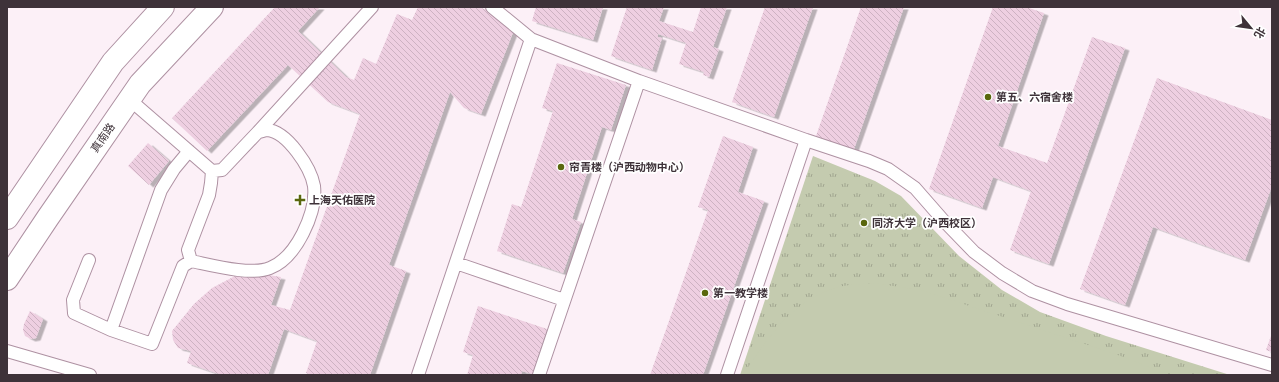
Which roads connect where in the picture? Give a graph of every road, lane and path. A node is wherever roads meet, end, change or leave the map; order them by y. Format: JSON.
{"nodes":[{"id":1,"x":163,"y":7,"type":"edge"},
{"id":2,"x":212,"y":7,"type":"edge"},
{"id":3,"x":372,"y":7,"type":"edge"},
{"id":4,"x":492,"y":7,"type":"edge"},
{"id":5,"x":531,"y":38,"type":"junction"},
{"id":6,"x":639,"y":82,"type":"junction"},
{"id":7,"x":129,"y":99,"type":"junction"},
{"id":8,"x":258,"y":132,"type":"junction"},
{"id":9,"x":806,"y":140,"type":"junction"},
{"id":10,"x":189,"y":151,"type":"junction"},
{"id":11,"x":212,"y":172,"type":"junction"},
{"id":12,"x":7,"y":218,"type":"edge"},
{"id":13,"x":89,"y":260,"type":"dead end"},
{"id":14,"x":191,"y":261,"type":"junction"},
{"id":15,"x":456,"y":263,"type":"junction"},
{"id":16,"x":7,"y":279,"type":"edge"},
{"id":17,"x":564,"y":300,"type":"junction"},
{"id":18,"x":111,"y":330,"type":"junction"},
{"id":19,"x":7,"y":351,"type":"edge"},
{"id":20,"x":1272,"y":365,"type":"edge"},
{"id":21,"x":90,"y":375,"type":"edge"},
{"id":22,"x":418,"y":375,"type":"edge"},
{"id":23,"x":539,"y":375,"type":"edge"},
{"id":24,"x":727,"y":375,"type":"edge"}],
"edges":[{"from":1,"to":12,"type":"main road"},
{"from":2,"to":7,"type":"main road","name":"真南路"},
{"from":3,"to":8,"type":"lane"},
{"from":4,"to":5,"type":"lane"},
{"from":5,"to":6,"type":"lane"},
{"from":5,"to":15,"type":"lane"},
{"from":6,"to":9,"type":"lane"},
{"from":6,"to":17,"type":"lane"},
{"from":7,"to":10,"type":"lane"},
{"from":7,"to":16,"type":"main road","name":"真南路"},
{"from":8,"to":11,"type":"lane"},
{"from":8,"to":14,"type":"lane"},
{"from":9,"to":20,"type":"lane"},
{"from":9,"to":24,"type":"lane"},
{"from":10,"to":11,"type":"lane"},
{"from":10,"to":18,"type":"lane"},
{"from":11,"to":14,"type":"lane"},
{"from":13,"to":18,"type":"lane"},
{"from":14,"to":18,"type":"lane"},
{"from":15,"to":17,"type":"lane"},
{"from":15,"to":22,"type":"lane"},
{"from":17,"to":23,"type":"lane"},
{"from":19,"to":21,"type":"lane"}]}
